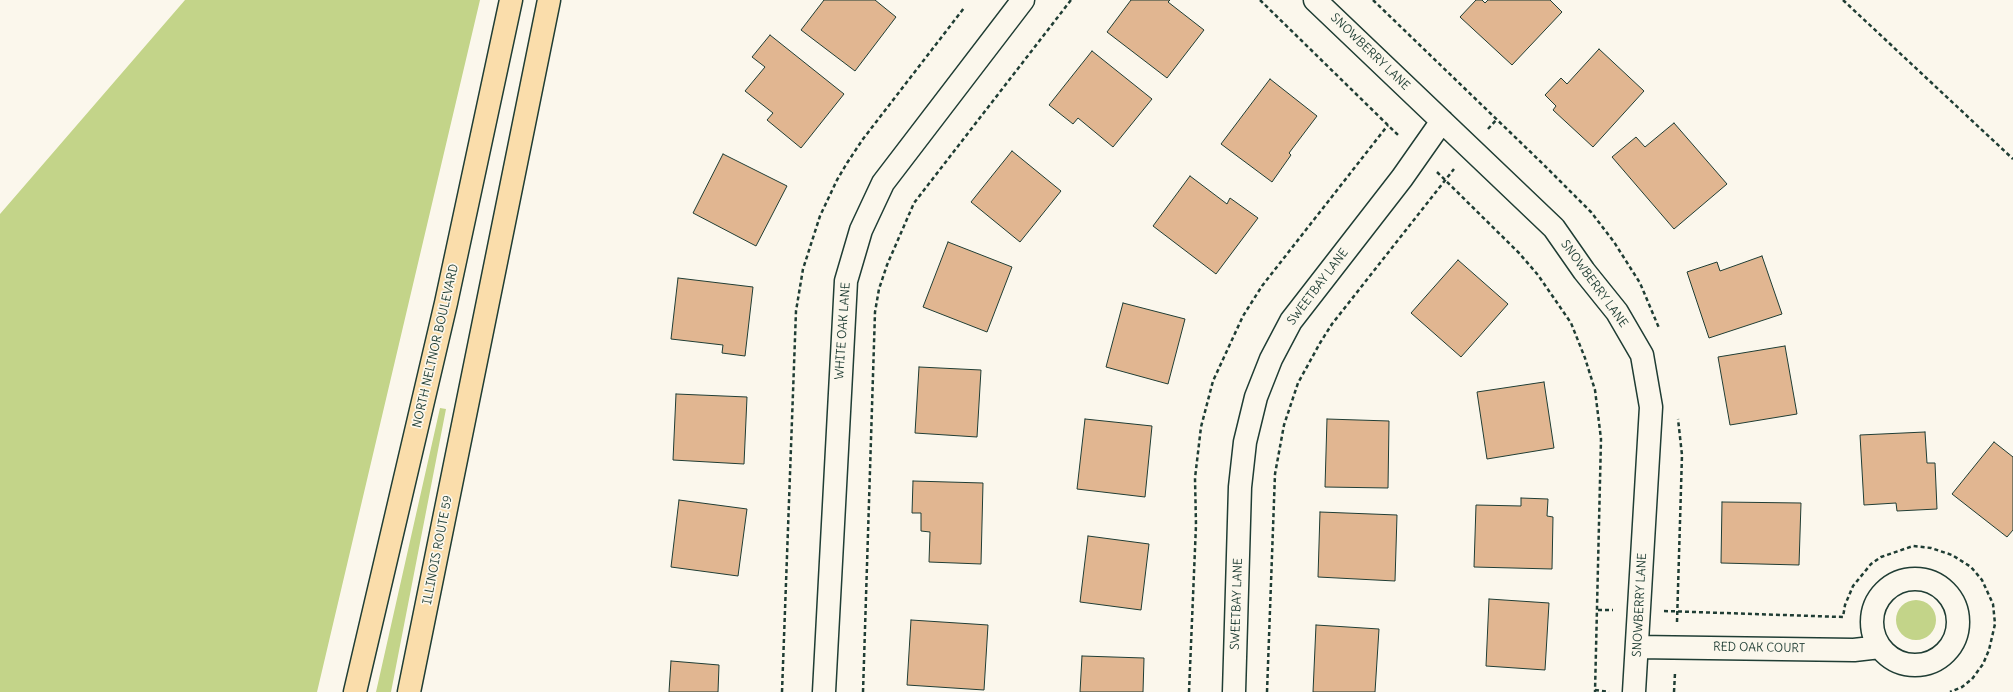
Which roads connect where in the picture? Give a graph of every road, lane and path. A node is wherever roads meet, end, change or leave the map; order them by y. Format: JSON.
{"nodes":[{"id":1,"x":512,"y":0,"type":"edge"},
{"id":2,"x":549,"y":0,"type":"edge"},
{"id":3,"x":1023,"y":0,"type":"edge"},
{"id":4,"x":1071,"y":0,"type":"edge"},
{"id":5,"x":1260,"y":0,"type":"edge"},
{"id":6,"x":1315,"y":0,"type":"edge"},
{"id":7,"x":1843,"y":0,"type":"edge"},
{"id":8,"x":1497,"y":119,"type":"dead end"},
{"id":9,"x":1442,"y":121,"type":"junction"},
{"id":10,"x":1483,"y":134,"type":"dead end"},
{"id":11,"x":1401,"y":137,"type":"dead end"},
{"id":12,"x":2013,"y":159,"type":"edge"},
{"id":13,"x":1455,"y":168,"type":"dead end"},
{"id":14,"x":1434,"y":169,"type":"dead end"},
{"id":15,"x":1445,"y":180,"type":"junction"},
{"id":16,"x":1677,"y":611,"type":"dead end"},
{"id":17,"x":1638,"y":647,"type":"junction"},
{"id":18,"x":1880,"y":647,"type":"dead end"},
{"id":19,"x":1595,"y":691,"type":"edge"},
{"id":20,"x":355,"y":692,"type":"edge"},
{"id":21,"x":409,"y":692,"type":"edge"},
{"id":22,"x":824,"y":692,"type":"edge"},
{"id":23,"x":863,"y":692,"type":"edge"},
{"id":24,"x":1234,"y":692,"type":"edge"},
{"id":25,"x":1267,"y":692,"type":"edge"},
{"id":26,"x":1612,"y":692,"type":"edge"},
{"id":27,"x":1634,"y":692,"type":"edge"},
{"id":28,"x":1950,"y":692,"type":"edge"}],
"edges":[{"from":1,"to":20,"type":"main road","name":"NORTH NELTNOR BOULEVARD"},
{"from":2,"to":21,"type":"main road","name":"ILLINOIS ROUTE 59"},
{"from":3,"to":22,"type":"street","name":"WHITE OAK LANE"},
{"from":4,"to":23,"type":"path"},
{"from":5,"to":11,"type":"path"},
{"from":6,"to":9,"type":"street","name":"SNOWBERRY LANE"},
{"from":7,"to":12,"type":"path"},
{"from":8,"to":10,"type":"path"},
{"from":9,"to":17,"type":"street","name":"SNOWBERRY LANE"},
{"from":9,"to":24,"type":"street","name":"SWEETBAY LANE"},
{"from":13,"to":15,"type":"path"},
{"from":14,"to":15,"type":"path"},
{"from":15,"to":19,"type":"path"},
{"from":15,"to":25,"type":"path"},
{"from":16,"to":28,"type":"path"},
{"from":17,"to":18,"type":"street","name":"RED OAK COURT"},
{"from":17,"to":27,"type":"street","name":"SNOWBERRY LANE"},
{"from":19,"to":26,"type":"path"}]}
